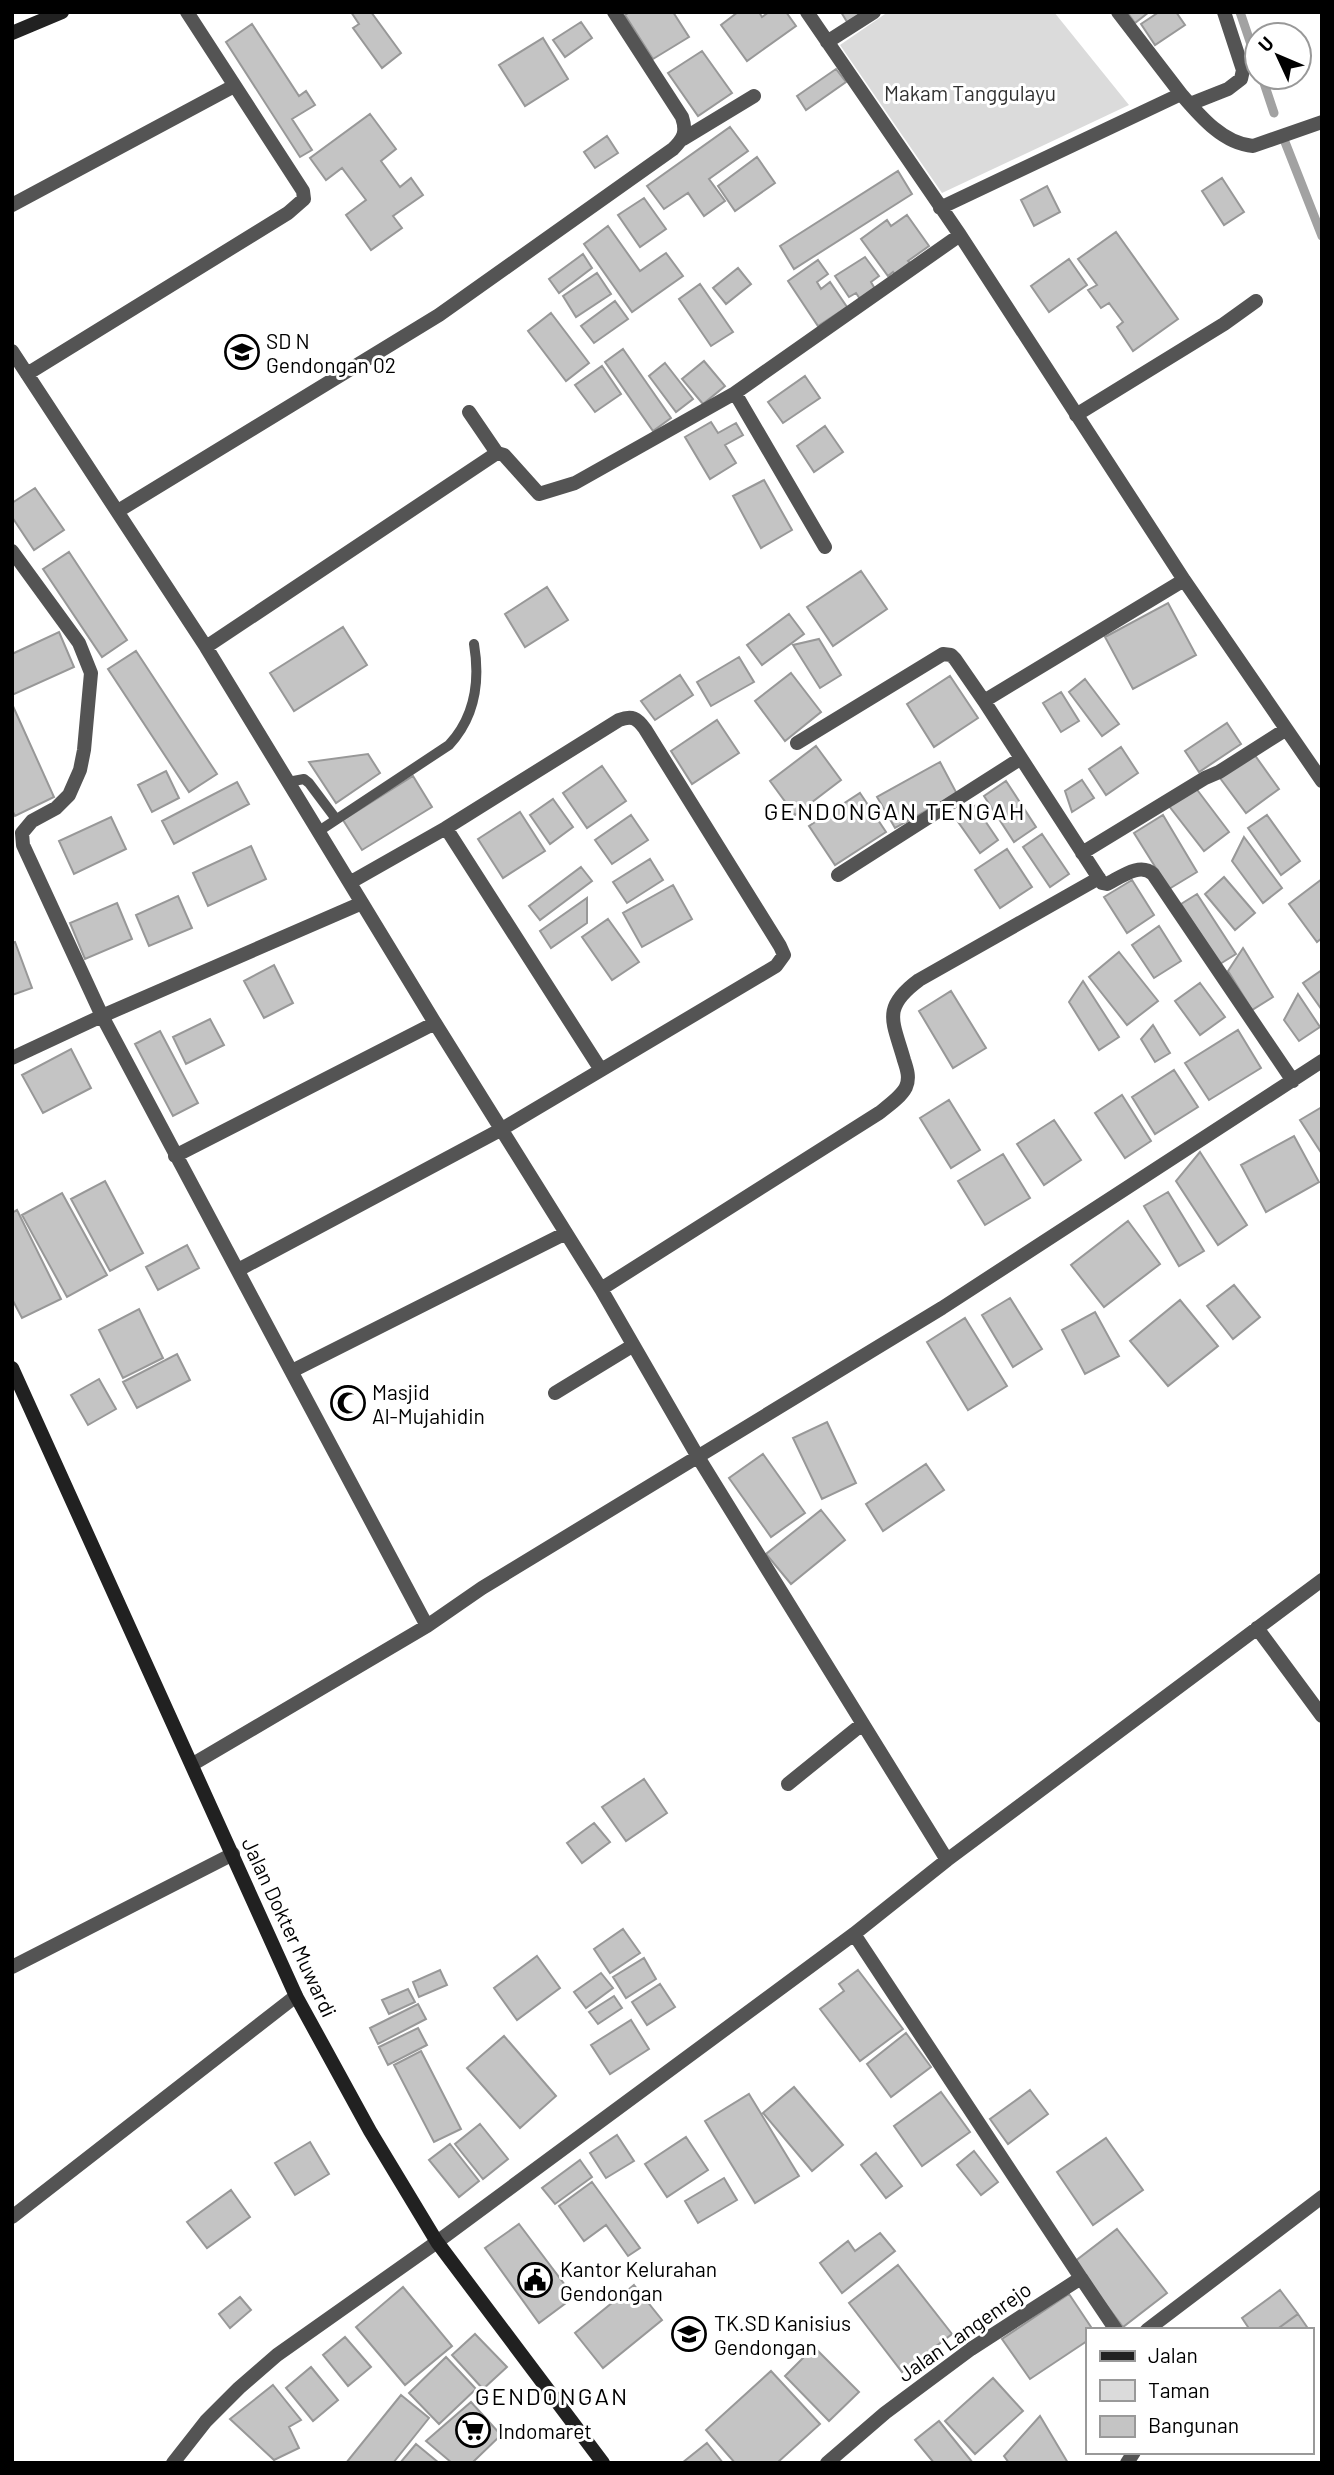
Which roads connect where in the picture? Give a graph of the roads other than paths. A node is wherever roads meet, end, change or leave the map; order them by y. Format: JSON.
{"nodes":[{"id":1,"x":62,"y":12,"type":"edge"},
{"id":2,"x":187,"y":12,"type":"edge"},
{"id":3,"x":614,"y":12,"type":"edge"},
{"id":4,"x":807,"y":12,"type":"edge"},
{"id":5,"x":874,"y":12,"type":"edge"},
{"id":6,"x":1118,"y":12,"type":"edge"},
{"id":7,"x":1224,"y":12,"type":"edge"},
{"id":8,"x":12,"y":33,"type":"edge"},
{"id":9,"x":827,"y":42,"type":"junction"},
{"id":10,"x":234,"y":86,"type":"junction"},
{"id":11,"x":754,"y":96,"type":"dead end"},
{"id":12,"x":1185,"y":99,"type":"junction"},
{"id":13,"x":1322,"y":122,"type":"edge"},
{"id":14,"x":683,"y":139,"type":"junction"},
{"id":15,"x":12,"y":205,"type":"edge"},
{"id":16,"x":940,"y":208,"type":"junction"},
{"id":17,"x":960,"y":235,"type":"junction"},
{"id":18,"x":1256,"y":301,"type":"dead end"},
{"id":19,"x":12,"y":351,"type":"edge"},
{"id":20,"x":27,"y":374,"type":"junction"},
{"id":21,"x":735,"y":393,"type":"junction"},
{"id":22,"x":469,"y":412,"type":"dead end"},
{"id":23,"x":1076,"y":415,"type":"junction"},
{"id":24,"x":497,"y":453,"type":"junction"},
{"id":25,"x":118,"y":511,"type":"junction"},
{"id":26,"x":825,"y":547,"type":"dead end"},
{"id":27,"x":12,"y":551,"type":"edge"},
{"id":28,"x":1184,"y":580,"type":"junction"},
{"id":29,"x":474,"y":644,"type":"dead end"},
{"id":30,"x":206,"y":647,"type":"junction"},
{"id":31,"x":984,"y":701,"type":"junction"},
{"id":32,"x":1285,"y":730,"type":"junction"},
{"id":33,"x":797,"y":743,"type":"dead end"},
{"id":34,"x":1020,"y":759,"type":"junction"},
{"id":35,"x":1322,"y":781,"type":"edge"},
{"id":36,"x":288,"y":782,"type":"junction"},
{"id":37,"x":335,"y":819,"type":"junction"},
{"id":38,"x":446,"y":828,"type":"junction"},
{"id":39,"x":319,"y":831,"type":"junction"},
{"id":40,"x":17,"y":832,"type":"edge"},
{"id":41,"x":1082,"y":853,"type":"junction"},
{"id":42,"x":838,"y":875,"type":"dead end"},
{"id":43,"x":1099,"y":878,"type":"junction"},
{"id":44,"x":351,"y":882,"type":"junction"},
{"id":45,"x":362,"y":903,"type":"junction"},
{"id":46,"x":102,"y":1016,"type":"junction"},
{"id":47,"x":435,"y":1024,"type":"junction"},
{"id":48,"x":12,"y":1058,"type":"edge"},
{"id":49,"x":1322,"y":1061,"type":"edge"},
{"id":50,"x":601,"y":1070,"type":"junction"},
{"id":51,"x":1293,"y":1081,"type":"junction"},
{"id":52,"x":502,"y":1129,"type":"junction"},
{"id":53,"x":175,"y":1156,"type":"junction"},
{"id":54,"x":566,"y":1233,"type":"junction"},
{"id":55,"x":238,"y":1270,"type":"junction"},
{"id":56,"x":601,"y":1289,"type":"junction"},
{"id":57,"x":632,"y":1346,"type":"junction"},
{"id":58,"x":12,"y":1368,"type":"edge"},
{"id":59,"x":292,"y":1371,"type":"junction"},
{"id":60,"x":555,"y":1394,"type":"dead end"},
{"id":61,"x":698,"y":1457,"type":"junction"},
{"id":62,"x":1322,"y":1580,"type":"edge"},
{"id":63,"x":427,"y":1626,"type":"junction"},
{"id":64,"x":1258,"y":1628,"type":"junction"},
{"id":65,"x":1322,"y":1716,"type":"edge"},
{"id":66,"x":861,"y":1725,"type":"junction"},
{"id":67,"x":193,"y":1764,"type":"junction"},
{"id":68,"x":788,"y":1784,"type":"dead end"},
{"id":69,"x":233,"y":1854,"type":"junction"},
{"id":70,"x":947,"y":1860,"type":"junction"},
{"id":71,"x":854,"y":1934,"type":"junction"},
{"id":72,"x":12,"y":1966,"type":"edge"},
{"id":73,"x":296,"y":1996,"type":"junction"},
{"id":74,"x":1322,"y":2197,"type":"edge"},
{"id":75,"x":12,"y":2217,"type":"edge"},
{"id":76,"x":437,"y":2242,"type":"junction"},
{"id":77,"x":1081,"y":2278,"type":"junction"},
{"id":78,"x":1115,"y":2328,"type":"edge"},
{"id":79,"x":1150,"y":2328,"type":"edge"},
{"id":80,"x":173,"y":2463,"type":"edge"},
{"id":81,"x":603,"y":2463,"type":"edge"},
{"id":82,"x":827,"y":2463,"type":"edge"}],
"edges":[{"from":1,"to":8,"type":"street"},
{"from":2,"to":10,"type":"street"},
{"from":3,"to":14,"type":"street"},
{"from":4,"to":9,"type":"street"},
{"from":5,"to":9,"type":"street"},
{"from":6,"to":12,"type":"street"},
{"from":7,"to":12,"type":"street"},
{"from":9,"to":16,"type":"street"},
{"from":10,"to":15,"type":"street"},
{"from":10,"to":20,"type":"street"},
{"from":11,"to":14,"type":"street"},
{"from":12,"to":13,"type":"street"},
{"from":12,"to":16,"type":"street"},
{"from":14,"to":25,"type":"street"},
{"from":16,"to":17,"type":"street"},
{"from":17,"to":21,"type":"street"},
{"from":17,"to":23,"type":"street"},
{"from":18,"to":23,"type":"street"},
{"from":19,"to":20,"type":"street"},
{"from":20,"to":25,"type":"street"},
{"from":21,"to":24,"type":"street"},
{"from":21,"to":26,"type":"street"},
{"from":22,"to":24,"type":"street"},
{"from":23,"to":28,"type":"street"},
{"from":24,"to":30,"type":"street"},
{"from":25,"to":30,"type":"street"},
{"from":27,"to":40,"type":"street"},
{"from":28,"to":31,"type":"street"},
{"from":28,"to":32,"type":"street"},
{"from":29,"to":37,"type":"lane"},
{"from":30,"to":36,"type":"street"},
{"from":31,"to":33,"type":"street"},
{"from":31,"to":34,"type":"street"},
{"from":32,"to":35,"type":"street"},
{"from":32,"to":41,"type":"street"},
{"from":34,"to":41,"type":"street"},
{"from":34,"to":42,"type":"street"},
{"from":36,"to":37,"type":"lane"},
{"from":36,"to":39,"type":"street"},
{"from":37,"to":39,"type":"lane"},
{"from":38,"to":44,"type":"street"},
{"from":38,"to":50,"type":"street"},
{"from":38,"to":50,"type":"street"},
{"from":39,"to":44,"type":"street"},
{"from":40,"to":46,"type":"street"},
{"from":41,"to":43,"type":"street"},
{"from":43,"to":51,"type":"street"},
{"from":43,"to":56,"type":"street"},
{"from":44,"to":45,"type":"street"},
{"from":45,"to":46,"type":"street"},
{"from":45,"to":47,"type":"street"},
{"from":46,"to":48,"type":"street"},
{"from":46,"to":53,"type":"street"},
{"from":47,"to":52,"type":"street"},
{"from":47,"to":53,"type":"street"},
{"from":49,"to":51,"type":"street"},
{"from":50,"to":52,"type":"street"},
{"from":51,"to":61,"type":"street"},
{"from":52,"to":54,"type":"street"},
{"from":52,"to":55,"type":"street"},
{"from":53,"to":55,"type":"street"},
{"from":54,"to":56,"type":"street"},
{"from":54,"to":59,"type":"street"},
{"from":55,"to":59,"type":"street"},
{"from":56,"to":57,"type":"street"},
{"from":57,"to":60,"type":"street"},
{"from":57,"to":61,"type":"street"},
{"from":58,"to":67,"type":"street","name":"Jalan Dokter Muwardi"},
{"from":59,"to":63,"type":"street"},
{"from":61,"to":63,"type":"street"},
{"from":61,"to":66,"type":"street"},
{"from":62,"to":64,"type":"street"},
{"from":63,"to":67,"type":"street"},
{"from":64,"to":65,"type":"street"},
{"from":64,"to":70,"type":"street"},
{"from":66,"to":68,"type":"street"},
{"from":66,"to":70,"type":"street"},
{"from":67,"to":69,"type":"street","name":"Jalan Dokter Muwardi"},
{"from":69,"to":72,"type":"street"},
{"from":69,"to":73,"type":"street","name":"Jalan Dokter Muwardi"},
{"from":70,"to":71,"type":"street"},
{"from":71,"to":76,"type":"street"},
{"from":71,"to":77,"type":"street"},
{"from":73,"to":75,"type":"street"},
{"from":73,"to":76,"type":"street","name":"Jalan Dokter Muwardi"},
{"from":74,"to":79,"type":"street"},
{"from":76,"to":80,"type":"street"},
{"from":76,"to":81,"type":"street","name":"Jalan Dokter Muwardi"},
{"from":77,"to":78,"type":"street"},
{"from":77,"to":82,"type":"street","name":"Jalan Langenrejo"}]}
